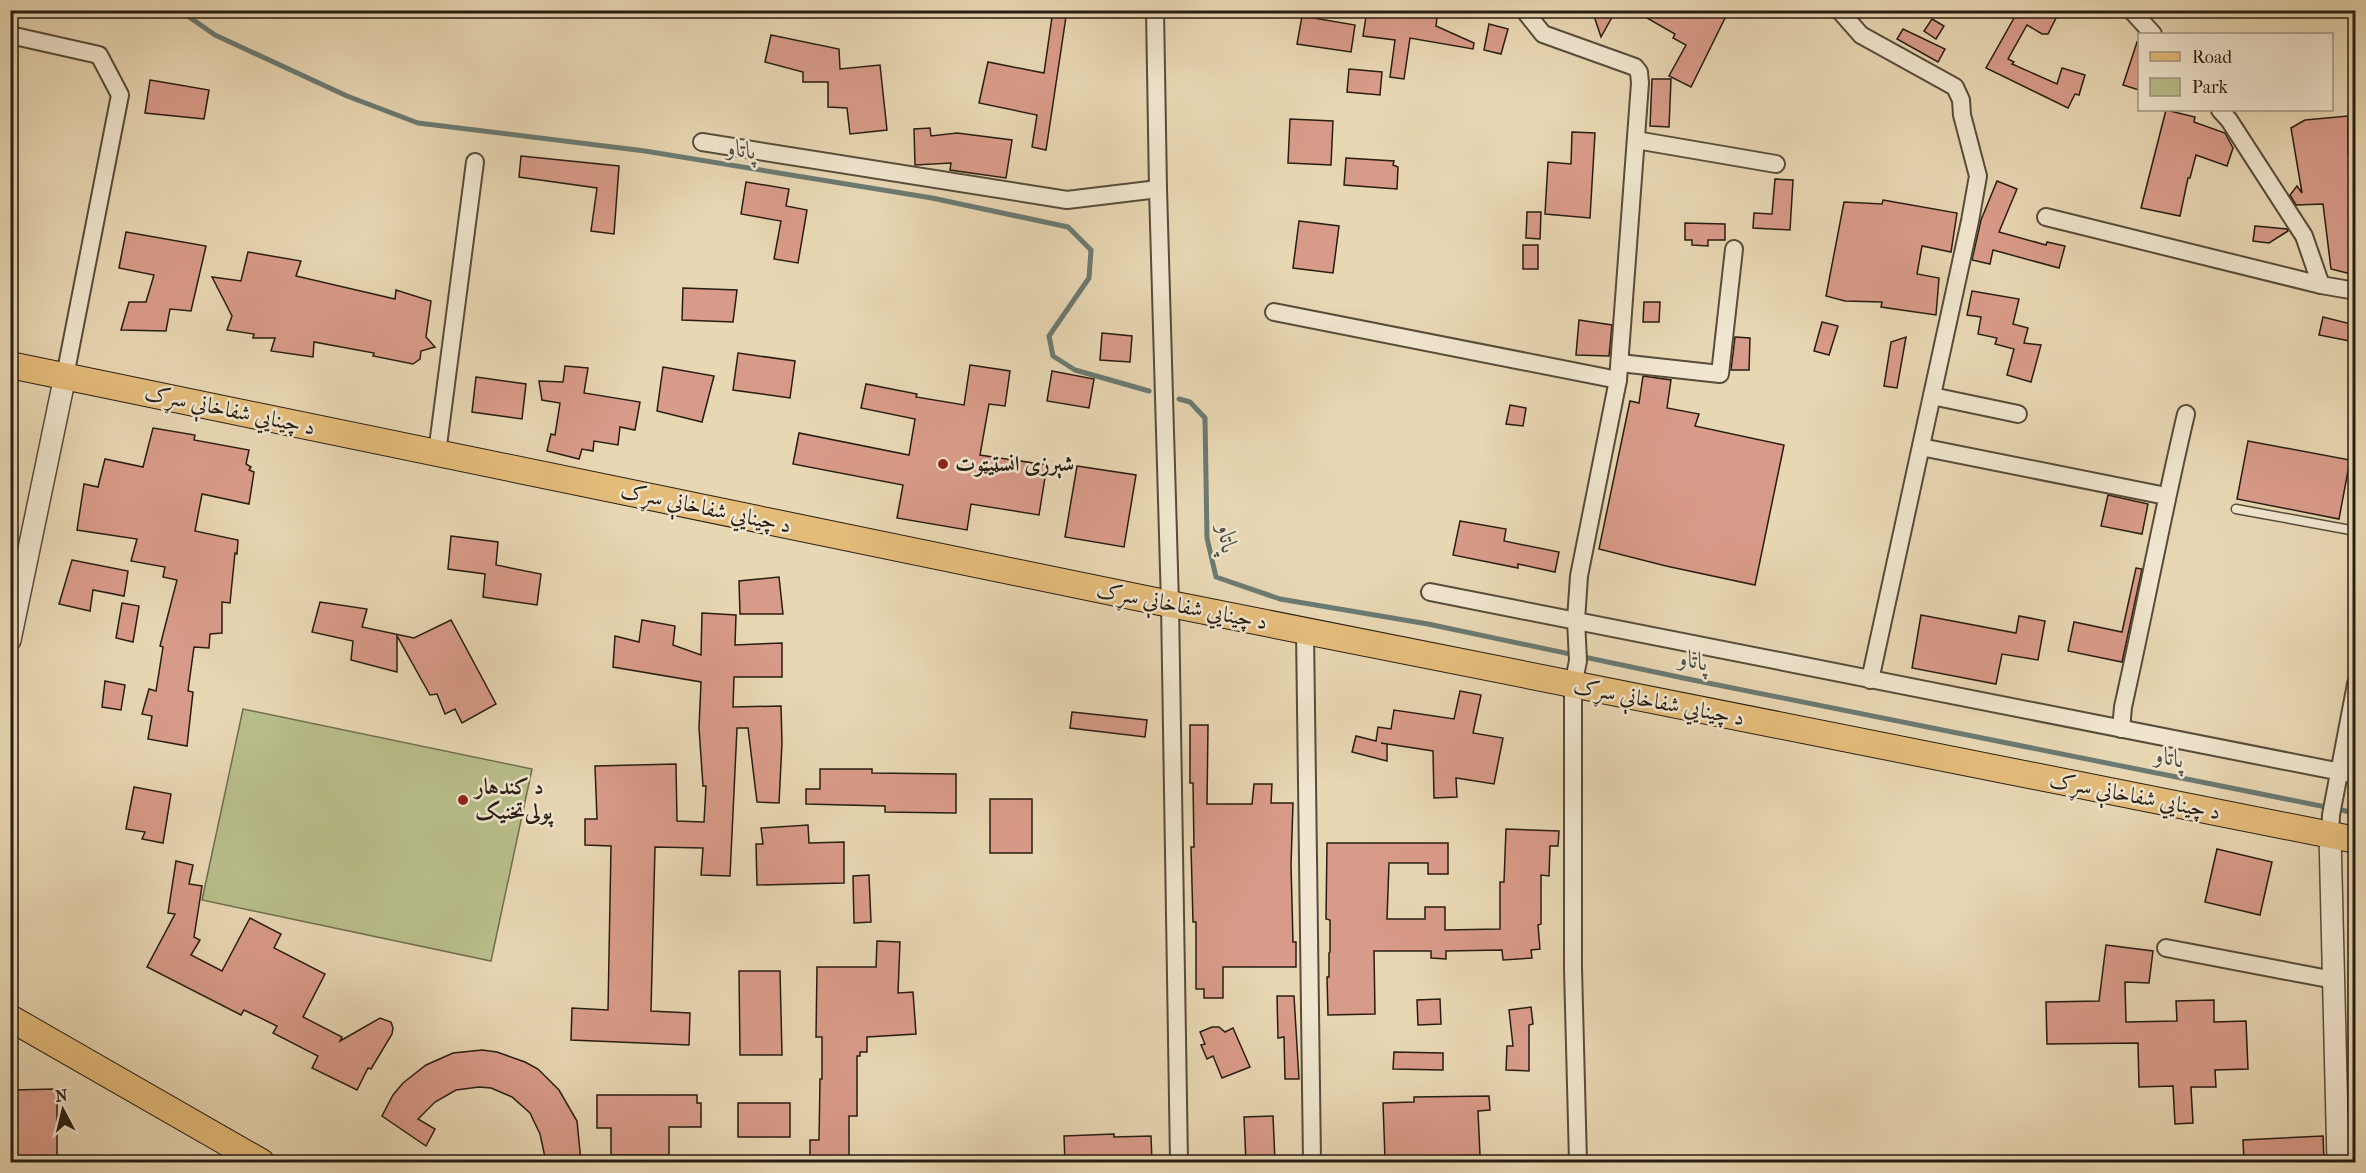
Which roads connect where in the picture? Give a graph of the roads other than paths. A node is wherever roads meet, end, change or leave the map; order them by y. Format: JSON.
{"nodes":[{"id":1,"x":1155,"y":10,"type":"edge"},
{"id":2,"x":1524,"y":10,"type":"edge"},
{"id":3,"x":1839,"y":10,"type":"edge"},
{"id":4,"x":2131,"y":10,"type":"edge"},
{"id":5,"x":2152,"y":33,"type":"edge"},
{"id":6,"x":10,"y":35,"type":"edge"},
{"id":7,"x":2221,"y":111,"type":"edge"},
{"id":8,"x":1636,"y":140,"type":"junction"},
{"id":9,"x":702,"y":142,"type":"dead end"},
{"id":10,"x":475,"y":162,"type":"dead end"},
{"id":11,"x":1776,"y":164,"type":"dead end"},
{"id":12,"x":1158,"y":189,"type":"junction"},
{"id":13,"x":2046,"y":217,"type":"dead end"},
{"id":14,"x":1734,"y":249,"type":"dead end"},
{"id":15,"x":2321,"y":285,"type":"junction"},
{"id":16,"x":2355,"y":291,"type":"edge"},
{"id":17,"x":1274,"y":312,"type":"dead end"},
{"id":18,"x":1620,"y":363,"type":"junction"},
{"id":19,"x":10,"y":365,"type":"edge"},
{"id":20,"x":65,"y":376,"type":"junction"},
{"id":21,"x":1618,"y":380,"type":"junction"},
{"id":22,"x":1932,"y":396,"type":"junction"},
{"id":23,"x":2018,"y":414,"type":"dead end"},
{"id":24,"x":2186,"y":414,"type":"dead end"},
{"id":25,"x":1921,"y":447,"type":"junction"},
{"id":26,"x":437,"y":453,"type":"junction"},
{"id":27,"x":2166,"y":496,"type":"junction"},
{"id":28,"x":2236,"y":509,"type":"dead end"},
{"id":29,"x":2355,"y":531,"type":"edge"},
{"id":30,"x":1431,"y":592,"type":"dead end"},
{"id":31,"x":1170,"y":604,"type":"junction"},
{"id":32,"x":1576,"y":620,"type":"junction"},
{"id":33,"x":1305,"y":631,"type":"junction"},
{"id":34,"x":10,"y":640,"type":"edge"},
{"id":35,"x":1870,"y":680,"type":"junction"},
{"id":36,"x":2355,"y":684,"type":"edge"},
{"id":37,"x":1573,"y":686,"type":"junction"},
{"id":38,"x":2121,"y":729,"type":"junction"},
{"id":39,"x":2347,"y":774,"type":"edge"},
{"id":40,"x":2331,"y":825,"type":"junction"},
{"id":41,"x":2355,"y":840,"type":"edge"},
{"id":42,"x":2166,"y":948,"type":"dead end"},
{"id":43,"x":2334,"y":980,"type":"junction"},
{"id":44,"x":10,"y":1018,"type":"edge"},
{"id":45,"x":261,"y":1162,"type":"edge"},
{"id":46,"x":1179,"y":1162,"type":"edge"},
{"id":47,"x":1312,"y":1162,"type":"edge"},
{"id":48,"x":1578,"y":1162,"type":"edge"},
{"id":49,"x":2338,"y":1162,"type":"edge"}],
"edges":[{"from":1,"to":12,"type":"street"},
{"from":2,"to":8,"type":"street"},
{"from":3,"to":22,"type":"street"},
{"from":4,"to":5,"type":"street"},
{"from":6,"to":20,"type":"street"},
{"from":7,"to":15,"type":"street"},
{"from":8,"to":11,"type":"street"},
{"from":8,"to":18,"type":"street"},
{"from":9,"to":12,"type":"street"},
{"from":10,"to":26,"type":"street"},
{"from":12,"to":31,"type":"street"},
{"from":13,"to":15,"type":"street"},
{"from":14,"to":18,"type":"street"},
{"from":15,"to":16,"type":"street"},
{"from":17,"to":21,"type":"street"},
{"from":18,"to":21,"type":"street"},
{"from":19,"to":20,"type":"main road","name":"د چينايي شفاخانې سړک"},
{"from":20,"to":26,"type":"main road","name":"د چينايي شفاخانې سړک"},
{"from":20,"to":34,"type":"street"},
{"from":21,"to":32,"type":"street"},
{"from":22,"to":23,"type":"street"},
{"from":22,"to":25,"type":"street"},
{"from":24,"to":27,"type":"street"},
{"from":25,"to":27,"type":"street"},
{"from":25,"to":35,"type":"street"},
{"from":26,"to":31,"type":"main road","name":"د چينايي شفاخانې سړک"},
{"from":27,"to":38,"type":"street"},
{"from":28,"to":29,"type":"lane"},
{"from":30,"to":32,"type":"street"},
{"from":31,"to":33,"type":"main road","name":"د چينايي شفاخانې سړک"},
{"from":31,"to":46,"type":"street"},
{"from":32,"to":35,"type":"street"},
{"from":32,"to":37,"type":"street"},
{"from":33,"to":37,"type":"main road","name":"د چينايي شفاخانې سړک"},
{"from":33,"to":47,"type":"street"},
{"from":35,"to":38,"type":"street"},
{"from":36,"to":39,"type":"street"},
{"from":37,"to":40,"type":"main road","name":"د چينايي شفاخانې سړک"},
{"from":37,"to":48,"type":"street"},
{"from":38,"to":39,"type":"street"},
{"from":39,"to":40,"type":"street"},
{"from":40,"to":41,"type":"main road","name":"د چينايي شفاخانې سړک"},
{"from":40,"to":43,"type":"street"},
{"from":42,"to":43,"type":"street"},
{"from":43,"to":49,"type":"street"},
{"from":44,"to":45,"type":"main road"}]}
